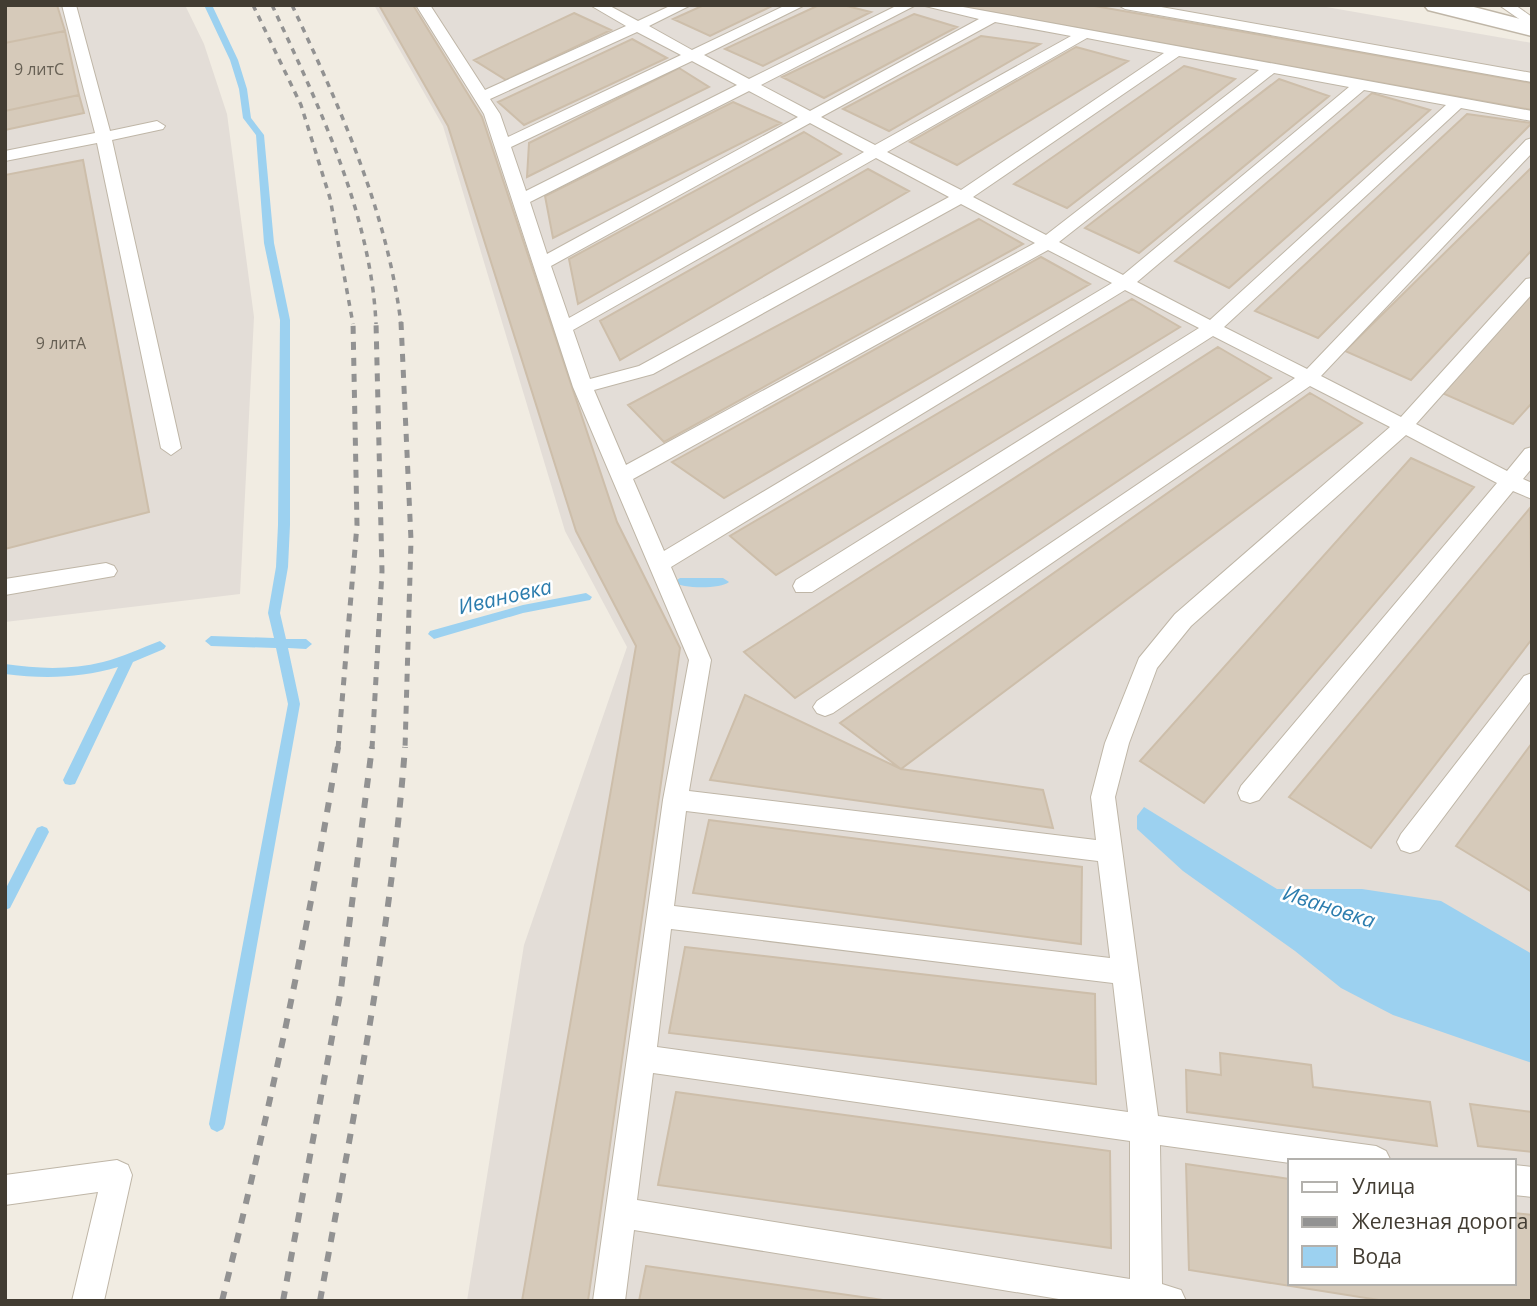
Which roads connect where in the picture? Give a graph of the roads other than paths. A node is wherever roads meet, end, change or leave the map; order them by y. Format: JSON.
{"nodes":[{"id":1,"x":69,"y":5,"type":"edge"},
{"id":2,"x":423,"y":5,"type":"edge"},
{"id":3,"x":597,"y":5,"type":"edge"},
{"id":4,"x":684,"y":5,"type":"edge"},
{"id":5,"x":798,"y":5,"type":"edge"},
{"id":6,"x":909,"y":5,"type":"edge"},
{"id":7,"x":928,"y":5,"type":"edge"},
{"id":8,"x":1125,"y":5,"type":"edge"},
{"id":9,"x":1436,"y":5,"type":"edge"},
{"id":10,"x":1506,"y":5,"type":"edge"},
{"id":11,"x":993,"y":17,"type":"junction"},
{"id":12,"x":638,"y":26,"type":"junction"},
{"id":13,"x":1532,"y":26,"type":"edge"},
{"id":14,"x":1084,"y":34,"type":"junction"},
{"id":15,"x":1176,"y":51,"type":"junction"},
{"id":16,"x":693,"y":55,"type":"junction"},
{"id":17,"x":1271,"y":68,"type":"junction"},
{"id":18,"x":1532,"y":78,"type":"edge"},
{"id":19,"x":750,"y":85,"type":"junction"},
{"id":20,"x":1360,"y":85,"type":"junction"},
{"id":21,"x":482,"y":97,"type":"junction"},
{"id":22,"x":1457,"y":103,"type":"junction"},
{"id":23,"x":1532,"y":116,"type":"edge"},
{"id":24,"x":811,"y":117,"type":"junction"},
{"id":25,"x":157,"y":126,"type":"dead end"},
{"id":26,"x":104,"y":137,"type":"junction"},
{"id":27,"x":1532,"y":143,"type":"edge"},
{"id":28,"x":503,"y":145,"type":"junction"},
{"id":29,"x":876,"y":151,"type":"junction"},
{"id":30,"x":5,"y":156,"type":"edge"},
{"id":31,"x":962,"y":197,"type":"junction"},
{"id":32,"x":522,"y":199,"type":"junction"},
{"id":33,"x":1047,"y":243,"type":"junction"},
{"id":34,"x":543,"y":263,"type":"junction"},
{"id":35,"x":1125,"y":283,"type":"junction"},
{"id":36,"x":1532,"y":283,"type":"edge"},
{"id":37,"x":564,"y":328,"type":"junction"},
{"id":38,"x":1212,"y":328,"type":"junction"},
{"id":39,"x":1309,"y":378,"type":"junction"},
{"id":40,"x":583,"y":387,"type":"junction"},
{"id":41,"x":1404,"y":426,"type":"junction"},
{"id":42,"x":171,"y":448,"type":"dead end"},
{"id":43,"x":1532,"y":454,"type":"edge"},
{"id":44,"x":622,"y":476,"type":"junction"},
{"id":45,"x":1511,"y":481,"type":"junction"},
{"id":46,"x":1532,"y":492,"type":"edge"},
{"id":47,"x":659,"y":564,"type":"junction"},
{"id":48,"x":106,"y":571,"type":"dead end"},
{"id":49,"x":804,"y":586,"type":"dead end"},
{"id":50,"x":5,"y":587,"type":"edge"},
{"id":51,"x":1532,"y":682,"type":"edge"},
{"id":52,"x":825,"y":707,"type":"dead end"},
{"id":53,"x":1250,"y":793,"type":"dead end"},
{"id":54,"x":675,"y":800,"type":"junction"},
{"id":55,"x":1410,"y":842,"type":"dead end"},
{"id":56,"x":1109,"y":852,"type":"junction"},
{"id":57,"x":660,"y":916,"type":"junction"},
{"id":58,"x":1125,"y":972,"type":"junction"},
{"id":59,"x":641,"y":1058,"type":"junction"},
{"id":60,"x":1145,"y":1129,"type":"junction"},
{"id":61,"x":1362,"y":1159,"type":"edge"},
{"id":62,"x":5,"y":1190,"type":"edge"},
{"id":63,"x":621,"y":1213,"type":"junction"},
{"id":64,"x":1154,"y":1299,"type":"edge"},
{"id":65,"x":88,"y":1301,"type":"edge"},
{"id":66,"x":609,"y":1301,"type":"edge"}],
"edges":[{"from":1,"to":26,"type":"lane"},
{"from":2,"to":21,"type":"lane"},
{"from":3,"to":12,"type":"lane"},
{"from":4,"to":12,"type":"lane"},
{"from":5,"to":16,"type":"lane"},
{"from":6,"to":19,"type":"lane"},
{"from":7,"to":11,"type":"lane"},
{"from":8,"to":18,"type":"lane"},
{"from":9,"to":13,"type":"street"},
{"from":10,"to":13,"type":"lane"},
{"from":11,"to":14,"type":"lane"},
{"from":11,"to":24,"type":"lane"},
{"from":12,"to":16,"type":"lane"},
{"from":12,"to":21,"type":"lane"},
{"from":14,"to":15,"type":"lane"},
{"from":14,"to":29,"type":"lane"},
{"from":15,"to":17,"type":"lane"},
{"from":15,"to":31,"type":"lane"},
{"from":16,"to":19,"type":"lane"},
{"from":16,"to":28,"type":"lane"},
{"from":17,"to":20,"type":"lane"},
{"from":17,"to":33,"type":"lane"},
{"from":19,"to":24,"type":"lane"},
{"from":19,"to":32,"type":"lane"},
{"from":20,"to":22,"type":"lane"},
{"from":20,"to":35,"type":"lane"},
{"from":21,"to":28,"type":"lane"},
{"from":22,"to":23,"type":"lane"},
{"from":22,"to":38,"type":"lane"},
{"from":24,"to":29,"type":"lane"},
{"from":24,"to":34,"type":"lane"},
{"from":25,"to":26,"type":"lane"},
{"from":26,"to":30,"type":"lane"},
{"from":26,"to":42,"type":"lane"},
{"from":27,"to":39,"type":"lane"},
{"from":28,"to":32,"type":"lane"},
{"from":29,"to":31,"type":"lane"},
{"from":29,"to":37,"type":"lane"},
{"from":31,"to":33,"type":"lane"},
{"from":31,"to":40,"type":"lane"},
{"from":32,"to":34,"type":"lane"},
{"from":33,"to":35,"type":"lane"},
{"from":33,"to":44,"type":"lane"},
{"from":34,"to":37,"type":"lane"},
{"from":35,"to":38,"type":"lane"},
{"from":35,"to":47,"type":"lane"},
{"from":36,"to":41,"type":"lane"},
{"from":37,"to":40,"type":"lane"},
{"from":38,"to":39,"type":"lane"},
{"from":38,"to":49,"type":"lane"},
{"from":39,"to":41,"type":"lane"},
{"from":39,"to":52,"type":"lane"},
{"from":40,"to":44,"type":"lane"},
{"from":41,"to":45,"type":"lane"},
{"from":41,"to":56,"type":"lane"},
{"from":43,"to":45,"type":"lane"},
{"from":44,"to":47,"type":"lane"},
{"from":45,"to":46,"type":"lane"},
{"from":45,"to":53,"type":"lane"},
{"from":47,"to":54,"type":"lane"},
{"from":48,"to":50,"type":"lane"},
{"from":51,"to":55,"type":"lane"},
{"from":54,"to":56,"type":"lane"},
{"from":54,"to":57,"type":"lane"},
{"from":56,"to":58,"type":"lane"},
{"from":57,"to":58,"type":"lane"},
{"from":57,"to":59,"type":"lane"},
{"from":58,"to":60,"type":"lane"},
{"from":59,"to":60,"type":"lane"},
{"from":59,"to":63,"type":"lane"},
{"from":60,"to":61,"type":"lane"},
{"from":60,"to":64,"type":"lane"},
{"from":62,"to":65,"type":"lane"},
{"from":63,"to":64,"type":"lane"},
{"from":63,"to":66,"type":"lane"}]}
